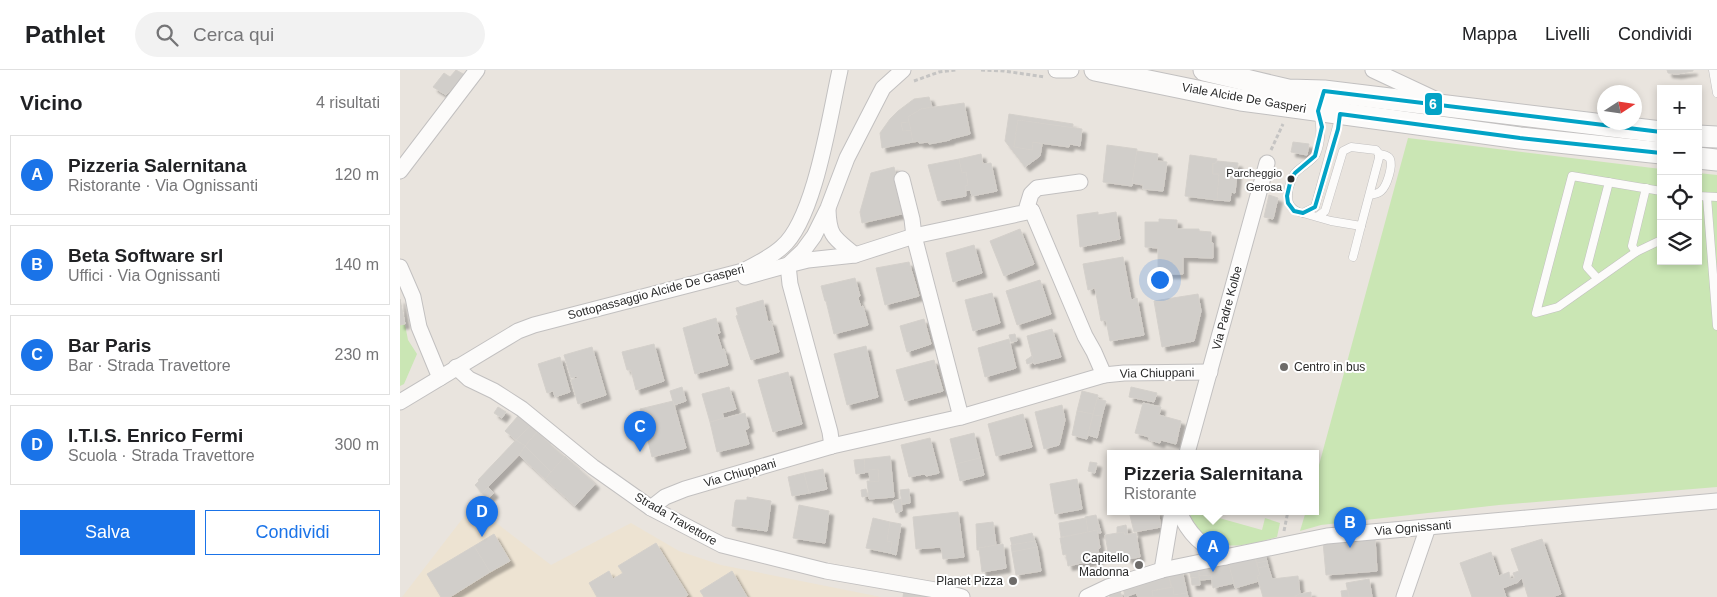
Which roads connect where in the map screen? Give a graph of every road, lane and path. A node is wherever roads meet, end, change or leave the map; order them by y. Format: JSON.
{"nodes":[{"id":1,"x":477,"y":70,"type":"edge"},
{"id":2,"x":840,"y":70,"type":"edge"},
{"id":3,"x":903,"y":70,"type":"edge"},
{"id":4,"x":956,"y":70,"type":"edge"},
{"id":5,"x":1056,"y":70,"type":"edge"},
{"id":6,"x":1071,"y":70,"type":"edge"},
{"id":7,"x":1095,"y":70,"type":"edge"},
{"id":8,"x":1204,"y":70,"type":"edge"},
{"id":9,"x":1373,"y":70,"type":"edge"},
{"id":10,"x":1713,"y":70,"type":"edge"},
{"id":11,"x":908,"y":85,"type":"dead end"},
{"id":12,"x":1717,"y":93,"type":"edge"},
{"id":13,"x":1333,"y":102,"type":"junction"},
{"id":14,"x":1454,"y":108,"type":"junction"},
{"id":15,"x":1657,"y":132,"type":"edge"},
{"id":16,"x":1702,"y":136,"type":"edge"},
{"id":17,"x":1717,"y":138,"type":"edge"},
{"id":18,"x":1379,"y":154,"type":"junction"},
{"id":19,"x":1657,"y":154,"type":"edge"},
{"id":20,"x":1702,"y":158,"type":"edge"},
{"id":21,"x":1717,"y":160,"type":"edge"},
{"id":22,"x":1267,"y":163,"type":"dead end"},
{"id":23,"x":400,"y":171,"type":"edge"},
{"id":24,"x":902,"y":179,"type":"dead end"},
{"id":25,"x":1080,"y":182,"type":"dead end"},
{"id":26,"x":1609,"y":182,"type":"junction"},
{"id":27,"x":1646,"y":188,"type":"junction"},
{"id":28,"x":1657,"y":189,"type":"edge"},
{"id":29,"x":1370,"y":195,"type":"junction"},
{"id":30,"x":1702,"y":196,"type":"edge"},
{"id":31,"x":1707,"y":197,"type":"junction"},
{"id":32,"x":1717,"y":197,"type":"edge"},
{"id":33,"x":828,"y":208,"type":"junction"},
{"id":34,"x":1032,"y":211,"type":"junction"},
{"id":35,"x":1303,"y":214,"type":"junction"},
{"id":36,"x":1317,"y":217,"type":"junction"},
{"id":37,"x":1361,"y":226,"type":"junction"},
{"id":38,"x":914,"y":236,"type":"junction"},
{"id":39,"x":1657,"y":242,"type":"edge"},
{"id":40,"x":1636,"y":252,"type":"junction"},
{"id":41,"x":855,"y":255,"type":"junction"},
{"id":42,"x":1353,"y":258,"type":"dead end"},
{"id":43,"x":788,"y":265,"type":"junction"},
{"id":44,"x":400,"y":267,"type":"edge"},
{"id":45,"x":1597,"y":278,"type":"junction"},
{"id":46,"x":1717,"y":326,"type":"edge"},
{"id":47,"x":518,"y":331,"type":"junction"},
{"id":48,"x":456,"y":367,"type":"junction"},
{"id":49,"x":1210,"y":372,"type":"junction"},
{"id":50,"x":1104,"y":375,"type":"junction"},
{"id":51,"x":440,"y":378,"type":"junction"},
{"id":52,"x":400,"y":402,"type":"edge"},
{"id":53,"x":961,"y":416,"type":"junction"},
{"id":54,"x":832,"y":446,"type":"junction"},
{"id":55,"x":1188,"y":450,"type":"edge"},
{"id":56,"x":1717,"y":501,"type":"edge"},
{"id":57,"x":651,"y":508,"type":"junction"},
{"id":58,"x":1171,"y":515,"type":"edge"},
{"id":59,"x":1180,"y":515,"type":"edge"},
{"id":60,"x":1287,"y":515,"type":"edge"},
{"id":61,"x":1428,"y":527,"type":"junction"},
{"id":62,"x":1283,"y":535,"type":"dead end"},
{"id":63,"x":1226,"y":557,"type":"junction"},
{"id":64,"x":1162,"y":570,"type":"junction"},
{"id":65,"x":962,"y":597,"type":"edge"},
{"id":66,"x":1087,"y":597,"type":"edge"},
{"id":67,"x":1404,"y":597,"type":"edge"}],
"edges":[{"from":1,"to":23,"type":"street"},
{"from":2,"to":47,"type":"street","name":"Sottopassaggio Alcide De Gasperi"},
{"from":3,"to":33,"type":"street"},
{"from":4,"to":11,"type":"path"},
{"from":5,"to":6,"type":"street"},
{"from":7,"to":13,"type":"main road","name":"Viale Alcide De Gasperi"},
{"from":8,"to":13,"type":"main road","name":"Viale Alcide De Gasperi"},
{"from":9,"to":14,"type":"street"},
{"from":10,"to":12,"type":"lane"},
{"from":13,"to":14,"type":"main road","name":"Viale Alcide De Gasperi"},
{"from":13,"to":19,"type":"main road","name":"Viale Alcide De Gasperi"},
{"from":13,"to":35,"type":"lane"},
{"from":13,"to":35,"type":"lane"},
{"from":14,"to":15,"type":"main road","name":"Viale Alcide De Gasperi"},
{"from":16,"to":17,"type":"main road"},
{"from":18,"to":29,"type":"lane"},
{"from":18,"to":29,"type":"lane"},
{"from":18,"to":36,"type":"lane"},
{"from":20,"to":21,"type":"main road"},
{"from":22,"to":49,"type":"street","name":"Via Padre Kolbe"},
{"from":24,"to":38,"type":"street"},
{"from":25,"to":34,"type":"street"},
{"from":26,"to":27,"type":"lane"},
{"from":26,"to":45,"type":"lane"},
{"from":26,"to":45,"type":"lane"},
{"from":27,"to":28,"type":"lane"},
{"from":27,"to":40,"type":"lane"},
{"from":29,"to":37,"type":"lane"},
{"from":30,"to":31,"type":"lane"},
{"from":31,"to":32,"type":"lane"},
{"from":31,"to":46,"type":"lane"},
{"from":33,"to":41,"type":"street"},
{"from":33,"to":43,"type":"street"},
{"from":34,"to":38,"type":"street"},
{"from":34,"to":50,"type":"street","name":"Via Chiuppani"},
{"from":35,"to":36,"type":"lane"},
{"from":36,"to":37,"type":"lane"},
{"from":37,"to":42,"type":"lane"},
{"from":38,"to":41,"type":"street"},
{"from":38,"to":53,"type":"street"},
{"from":39,"to":40,"type":"lane"},
{"from":40,"to":45,"type":"lane"},
{"from":41,"to":43,"type":"street"},
{"from":43,"to":47,"type":"street"},
{"from":43,"to":54,"type":"street"},
{"from":44,"to":51,"type":"street"},
{"from":47,"to":48,"type":"street"},
{"from":48,"to":51,"type":"street"},
{"from":48,"to":57,"type":"street","name":"Strada Travettore"},
{"from":49,"to":50,"type":"street","name":"Via Chiuppani"},
{"from":49,"to":55,"type":"street","name":"Via Padre Kolbe"},
{"from":50,"to":53,"type":"street","name":"Via Chiuppani"},
{"from":51,"to":52,"type":"street"},
{"from":53,"to":54,"type":"street","name":"Via Chiuppani"},
{"from":54,"to":57,"type":"street","name":"Via Chiuppani"},
{"from":56,"to":61,"type":"street","name":"Via Ognissanti"},
{"from":57,"to":65,"type":"street","name":"Strada Travettore"},
{"from":58,"to":64,"type":"street"},
{"from":59,"to":63,"type":"street"},
{"from":60,"to":62,"type":"path"},
{"from":61,"to":63,"type":"street","name":"Via Ognissanti"},
{"from":61,"to":67,"type":"street"},
{"from":63,"to":64,"type":"street","name":"Via Ognissanti"},
{"from":64,"to":66,"type":"street","name":"Via Ognissanti"}]}
